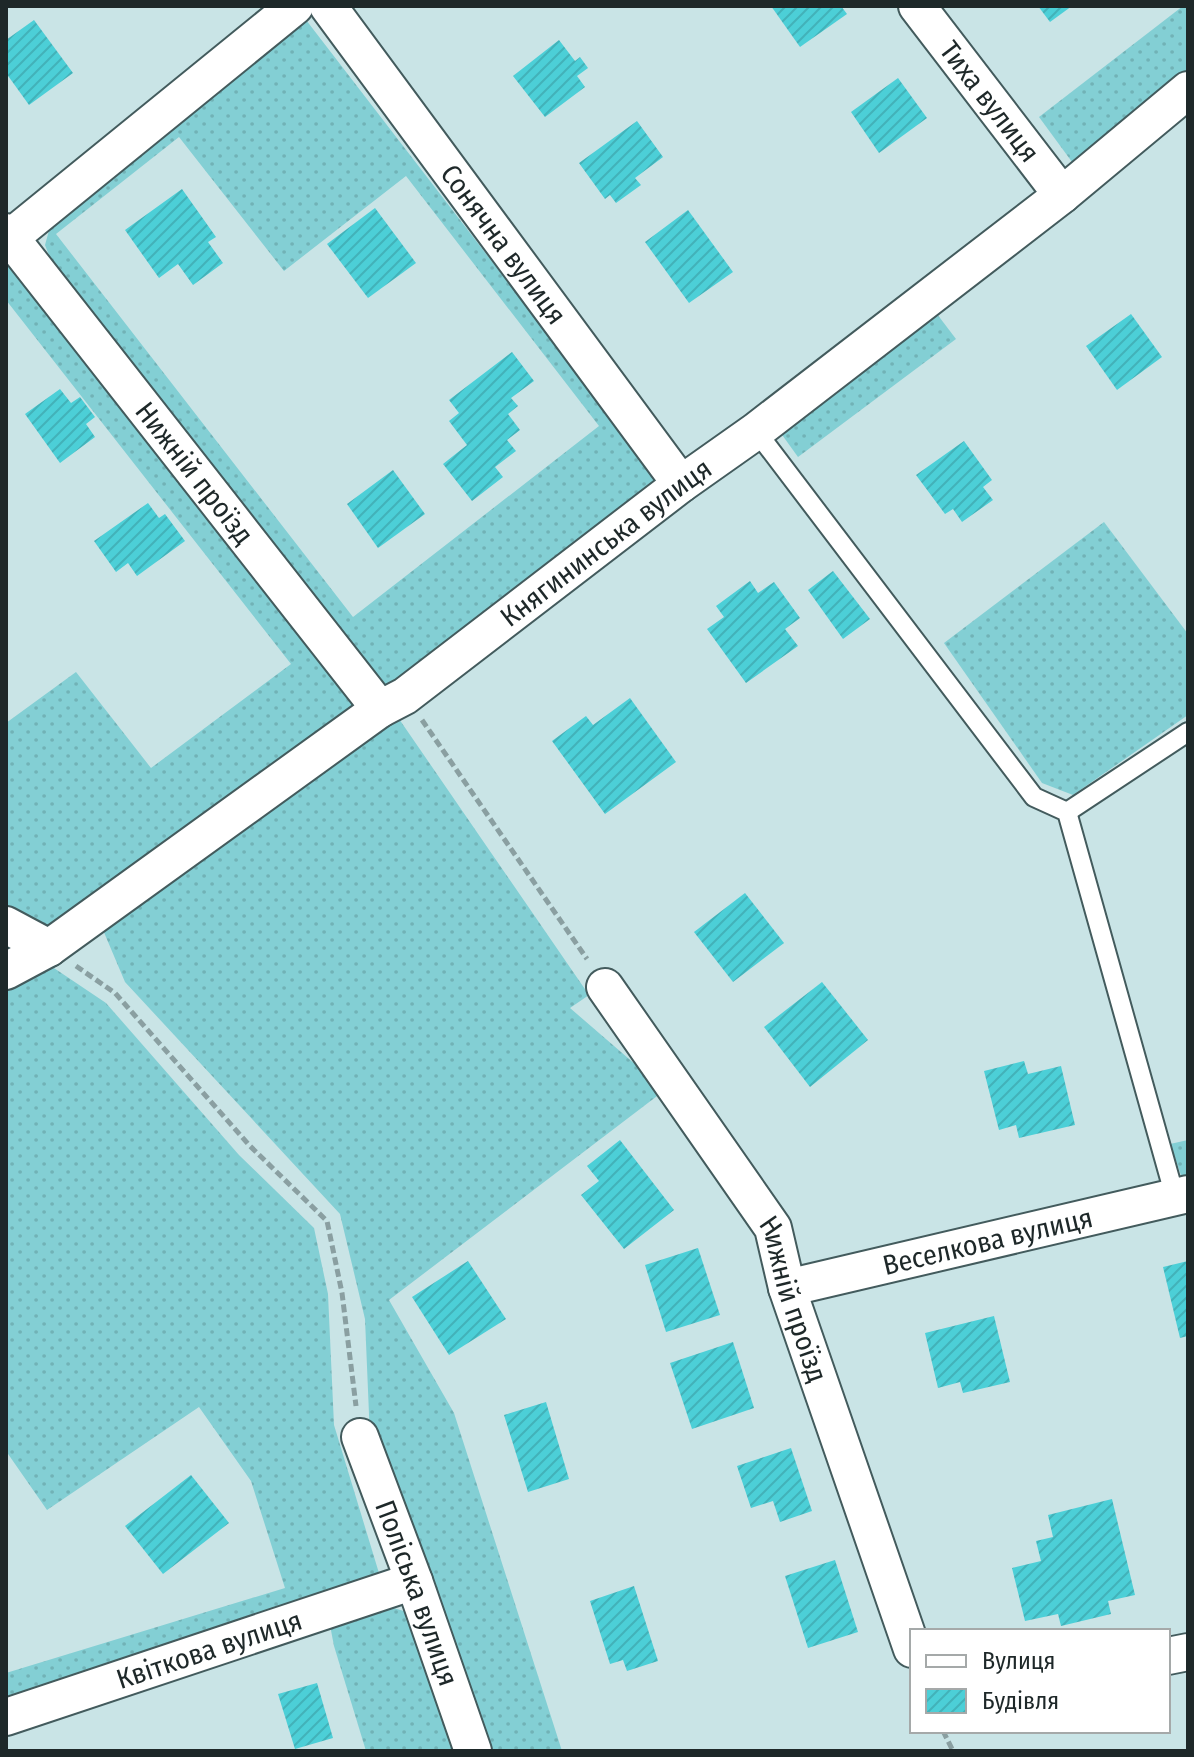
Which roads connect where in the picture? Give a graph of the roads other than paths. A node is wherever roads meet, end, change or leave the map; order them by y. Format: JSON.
{"nodes":[{"id":1,"x":295,"y":6,"type":"edge"},
{"id":2,"x":328,"y":6,"type":"edge"},
{"id":3,"x":917,"y":6,"type":"edge"},
{"id":4,"x":1188,"y":90,"type":"edge"},
{"id":5,"x":1062,"y":195,"type":"junction"},
{"id":6,"x":8,"y":234,"type":"edge"},
{"id":7,"x":756,"y":431,"type":"junction"},
{"id":8,"x":681,"y":484,"type":"junction"},
{"id":9,"x":393,"y":702,"type":"junction"},
{"id":10,"x":1188,"y":732,"type":"edge"},
{"id":11,"x":1067,"y":812,"type":"junction"},
{"id":12,"x":6,"y":925,"type":"edge"},
{"id":13,"x":49,"y":948,"type":"junction"},
{"id":14,"x":6,"y":971,"type":"edge"},
{"id":15,"x":605,"y":987,"type":"road end"},
{"id":16,"x":1182,"y":1195,"type":"edge"},
{"id":17,"x":787,"y":1288,"type":"junction"},
{"id":18,"x":360,"y":1437,"type":"road end"},
{"id":19,"x":414,"y":1581,"type":"junction"},
{"id":20,"x":910,"y":1643,"type":"edge"},
{"id":21,"x":6,"y":1717,"type":"edge"},
{"id":22,"x":473,"y":1751,"type":"edge"}],
"edges":[{"from":1,"to":6,"type":"street","name":"Нижній проїзд"},
{"from":2,"to":8,"type":"street","name":"Сонячна вулиця"},
{"from":3,"to":5,"type":"street","name":"Тиха вулиця"},
{"from":4,"to":5,"type":"street","name":"Княгининська вулиця"},
{"from":5,"to":7,"type":"street","name":"Княгининська вулиця"},
{"from":6,"to":9,"type":"street","name":"Нижній проїзд"},
{"from":7,"to":8,"type":"street","name":"Княгининська вулиця"},
{"from":7,"to":11,"type":"lane"},
{"from":8,"to":9,"type":"street","name":"Княгининська вулиця"},
{"from":9,"to":13,"type":"street","name":"Княгининська вулиця"},
{"from":10,"to":11,"type":"lane"},
{"from":11,"to":16,"type":"lane"},
{"from":12,"to":13,"type":"street"},
{"from":13,"to":14,"type":"street","name":"Княгининська вулиця"},
{"from":15,"to":17,"type":"street","name":"Нижній проїзд"},
{"from":16,"to":17,"type":"street","name":"Веселкова вулиця"},
{"from":17,"to":20,"type":"street","name":"Нижній проїзд"},
{"from":18,"to":19,"type":"street","name":"Поліська вулиця"},
{"from":19,"to":21,"type":"street","name":"Квіткова вулиця"},
{"from":19,"to":22,"type":"street","name":"Поліська вулиця"}]}
